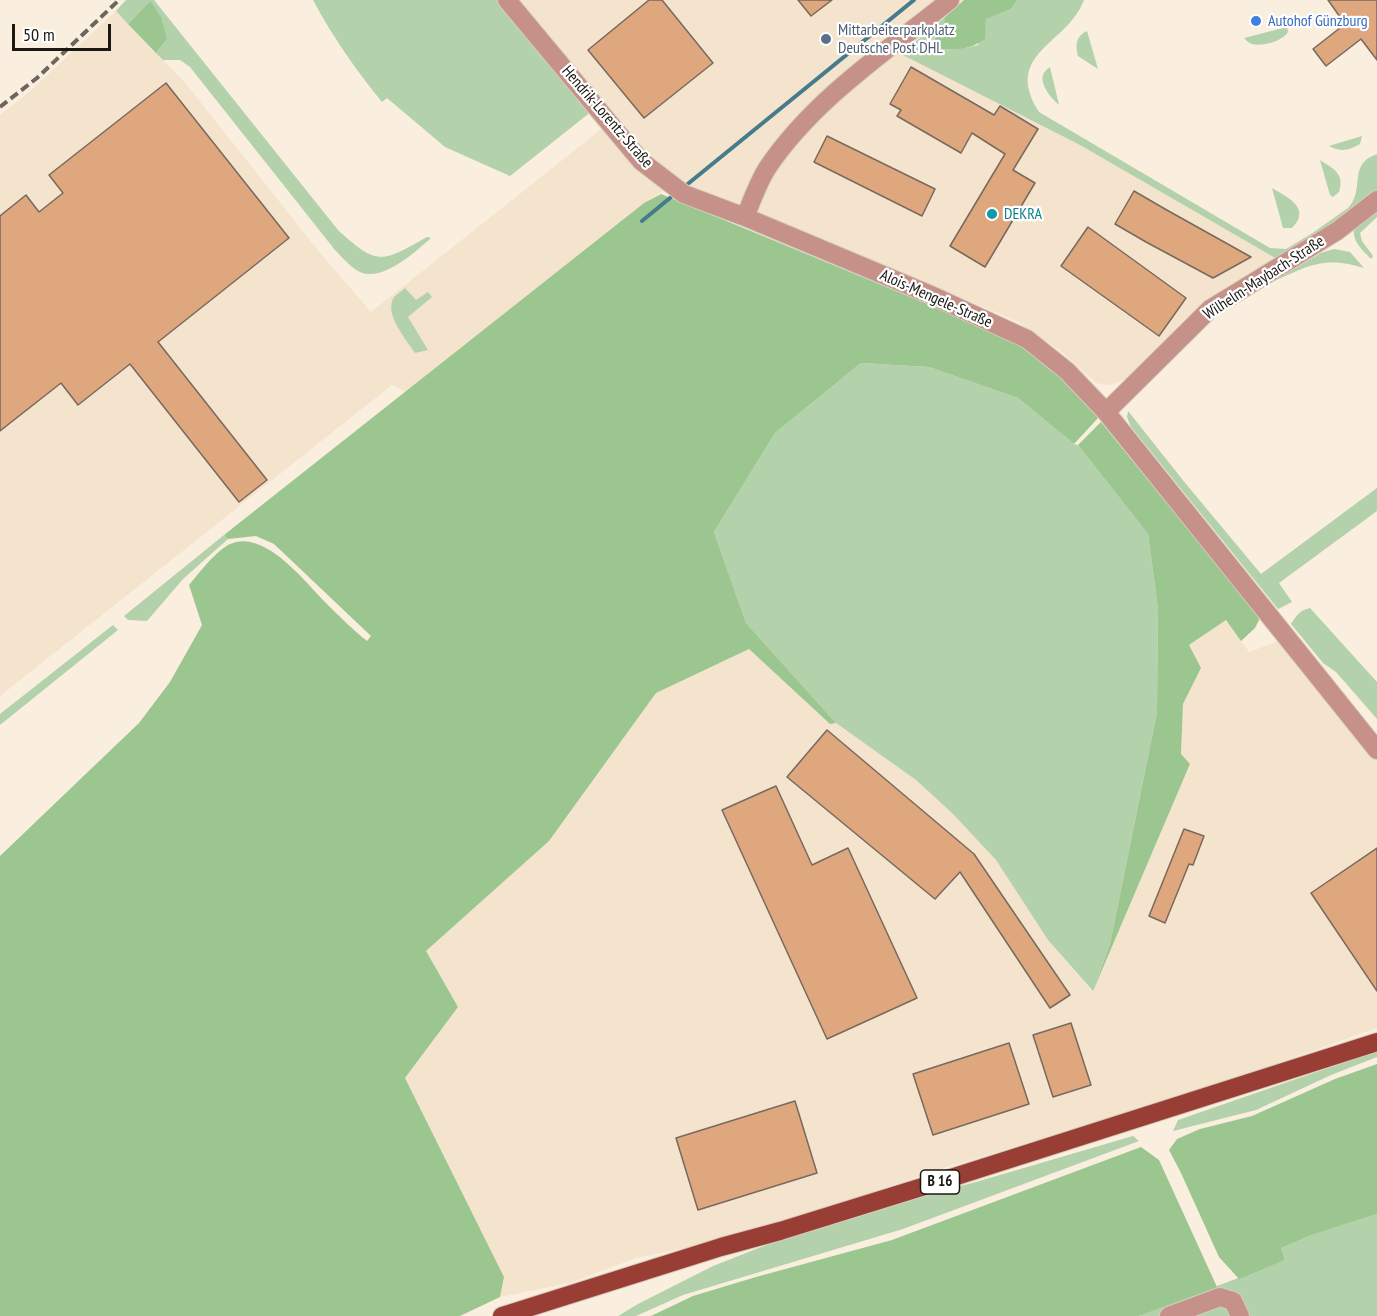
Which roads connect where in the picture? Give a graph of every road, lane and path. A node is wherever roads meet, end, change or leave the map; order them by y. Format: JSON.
{"nodes":[{"id":1,"x":950,"y":0,"type":"edge"},
{"id":2,"x":516,"y":4,"type":"edge"},
{"id":3,"x":1377,"y":200,"type":"edge"},
{"id":4,"x":745,"y":217,"type":"junction"},
{"id":5,"x":1106,"y":412,"type":"junction"},
{"id":6,"x":1377,"y":750,"type":"edge"},
{"id":7,"x":1377,"y":1042,"type":"edge"},
{"id":8,"x":502,"y":1316,"type":"edge"},
{"id":9,"x":1169,"y":1316,"type":"edge"},
{"id":10,"x":1240,"y":1316,"type":"edge"}],
"edges":[{"from":1,"to":4,"type":"street"},
{"from":2,"to":4,"type":"street","name":"Hendrik-Lorentz-Straße"},
{"from":3,"to":5,"type":"street","name":"Wilhelm-Maybach-Straße"},
{"from":4,"to":5,"type":"street","name":"Alois-Mengele-Straße"},
{"from":5,"to":6,"type":"street","name":"Alois-Mengele-Straße"},
{"from":7,"to":8,"type":"main road","number":"B 16"},
{"from":9,"to":10,"type":"street"}]}
